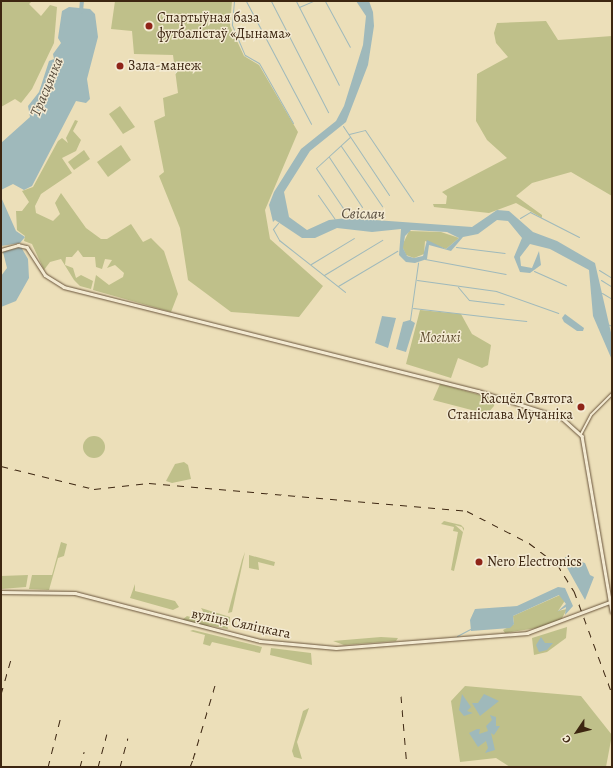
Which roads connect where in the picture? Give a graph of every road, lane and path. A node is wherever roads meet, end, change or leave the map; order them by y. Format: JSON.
{"nodes":[{"id":1,"x":1,"y":250,"type":"edge"},
{"id":2,"x":612,"y":394,"type":"edge"},
{"id":3,"x":581,"y":434,"type":"junction"},
{"id":4,"x":1,"y":592,"type":"edge"},
{"id":5,"x":610,"y":602,"type":"junction"},
{"id":6,"x":612,"y":611,"type":"edge"}],
"edges":[{"from":1,"to":3,"type":"main road"},
{"from":2,"to":3,"type":"street"},
{"from":3,"to":5,"type":"main road"},
{"from":4,"to":5,"type":"main road","name":"вуліца Сяліцкага"},
{"from":5,"to":6,"type":"main road"}]}
